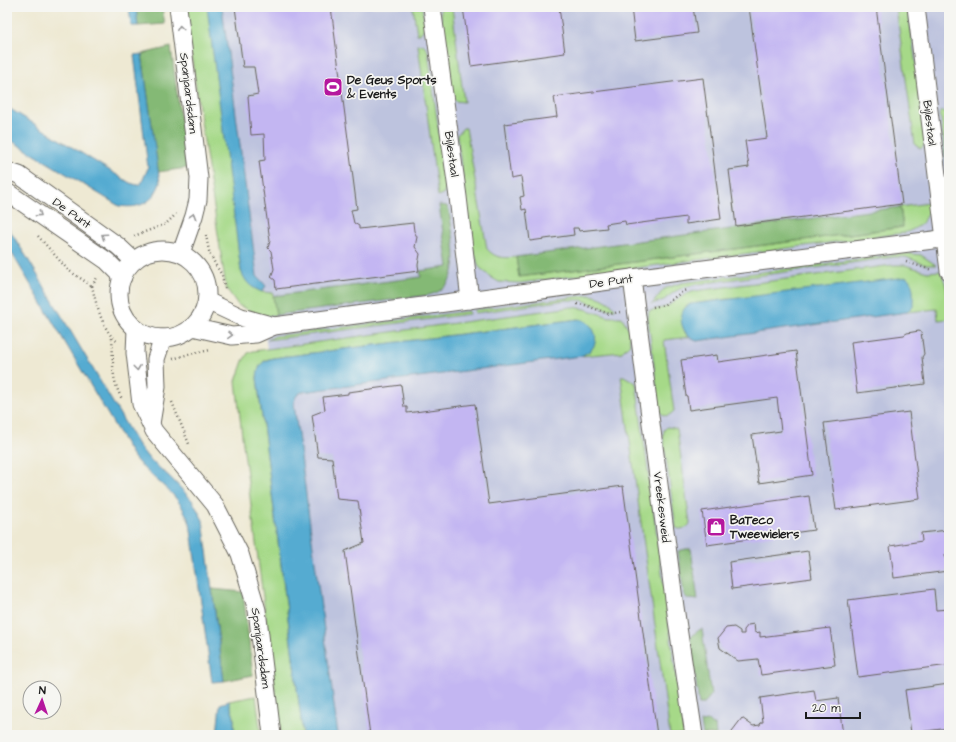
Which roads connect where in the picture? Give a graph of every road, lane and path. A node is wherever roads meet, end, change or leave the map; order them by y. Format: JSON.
{"nodes":[{"id":1,"x":178,"y":7,"type":"edge"},
{"id":2,"x":432,"y":7,"type":"edge"},
{"id":3,"x":916,"y":7,"type":"edge"},
{"id":4,"x":7,"y":171,"type":"edge"},
{"id":5,"x":7,"y":192,"type":"edge"},
{"id":6,"x":177,"y":212,"type":"dead end"},
{"id":7,"x":35,"y":232,"type":"dead end"},
{"id":8,"x":205,"y":232,"type":"dead end"},
{"id":9,"x":130,"y":238,"type":"dead end"},
{"id":10,"x":947,"y":238,"type":"edge"},
{"id":11,"x":181,"y":253,"type":"junction"},
{"id":12,"x":134,"y":261,"type":"junction"},
{"id":13,"x":900,"y":263,"type":"dead end"},
{"id":14,"x":943,"y":270,"type":"edge"},
{"id":15,"x":99,"y":274,"type":"dead end"},
{"id":16,"x":123,"y":277,"type":"junction"},
{"id":17,"x":632,"y":278,"type":"junction"},
{"id":18,"x":92,"y":286,"type":"junction"},
{"id":19,"x":691,"y":289,"type":"dead end"},
{"id":20,"x":226,"y":293,"type":"dead end"},
{"id":21,"x":470,"y":300,"type":"junction"},
{"id":22,"x":207,"y":301,"type":"junction"},
{"id":23,"x":657,"y":306,"type":"dead end"},
{"id":24,"x":274,"y":326,"type":"junction"},
{"id":25,"x":192,"y":327,"type":"junction"},
{"id":26,"x":136,"y":329,"type":"junction"},
{"id":27,"x":163,"y":338,"type":"junction"},
{"id":28,"x":124,"y":346,"type":"dead end"},
{"id":29,"x":206,"y":351,"type":"dead end"},
{"id":30,"x":169,"y":359,"type":"dead end"},
{"id":31,"x":173,"y":359,"type":"junction"},
{"id":32,"x":173,"y":366,"type":"dead end"},
{"id":33,"x":172,"y":395,"type":"dead end"},
{"id":34,"x":151,"y":424,"type":"junction"},
{"id":35,"x":190,"y":446,"type":"dead end"},
{"id":36,"x":272,"y":735,"type":"edge"},
{"id":37,"x":694,"y":735,"type":"edge"}],
"edges":[{"from":11,"to":1,"type":"street","name":"Spanjaardsdam","one_way":true},
{"from":2,"to":21,"type":"street","name":"Bijlestaal"},
{"from":3,"to":10,"type":"street","name":"Bijlestaal"},
{"from":12,"to":4,"type":"street","name":"De Punt","one_way":true},
{"from":5,"to":16,"type":"street","name":"De Punt","one_way":true},
{"from":6,"to":9,"type":"path"},
{"from":7,"to":18,"type":"path"},
{"from":8,"to":20,"type":"path"},
{"from":10,"to":14,"type":"street","name":"Bijlestaal"},
{"from":10,"to":17,"type":"street","name":"De Punt"},
{"from":11,"to":12,"type":"street"},
{"from":11,"to":22,"type":"street"},
{"from":12,"to":16,"type":"street"},
{"from":13,"to":14,"type":"path"},
{"from":15,"to":18,"type":"path"},
{"from":16,"to":26,"type":"street"},
{"from":17,"to":21,"type":"street","name":"De Punt"},
{"from":17,"to":37,"type":"street","name":"Vreekesweid"},
{"from":18,"to":28,"type":"path"},
{"from":19,"to":23,"type":"path"},
{"from":21,"to":24,"type":"street","name":"De Punt"},
{"from":22,"to":24,"type":"street","name":"De Punt"},
{"from":22,"to":25,"type":"street"},
{"from":25,"to":24,"type":"street","name":"De Punt","one_way":true},
{"from":25,"to":27,"type":"street"},
{"from":26,"to":27,"type":"street"},
{"from":26,"to":34,"type":"street","name":"Spanjaardsdam","one_way":true},
{"from":27,"to":34,"type":"street"},
{"from":29,"to":31,"type":"path"},
{"from":30,"to":31,"type":"path"},
{"from":31,"to":32,"type":"path"},
{"from":33,"to":35,"type":"path"},
{"from":34,"to":36,"type":"street","name":"Spanjaardsdam"}]}
